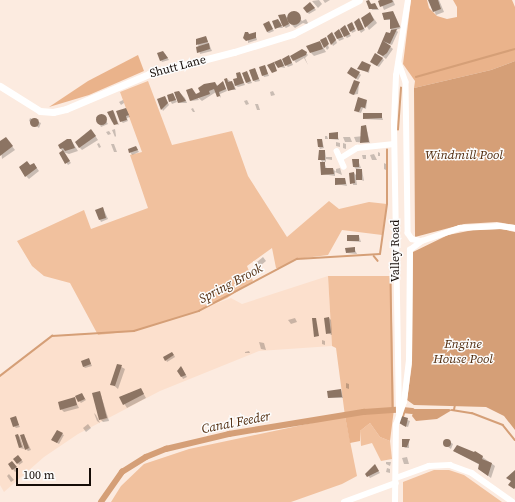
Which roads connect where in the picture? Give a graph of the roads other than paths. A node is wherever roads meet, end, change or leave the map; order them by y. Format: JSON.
{"nodes":[{"id":1,"x":359,"y":0,"type":"edge"},
{"id":2,"x":408,"y":0,"type":"edge"},
{"id":3,"x":399,"y":63,"type":"junction"},
{"id":4,"x":0,"y":86,"type":"edge"},
{"id":5,"x":394,"y":144,"type":"junction"},
{"id":6,"x":337,"y":151,"type":"dead end"},
{"id":7,"x":341,"y":158,"type":"junction"},
{"id":8,"x":344,"y":167,"type":"dead end"},
{"id":9,"x":515,"y":228,"type":"edge"},
{"id":10,"x":422,"y":241,"type":"junction"},
{"id":11,"x":399,"y":413,"type":"junction"},
{"id":12,"x":396,"y":480,"type":"junction"},
{"id":13,"x":347,"y":501,"type":"edge"},
{"id":14,"x":395,"y":502,"type":"edge"},
{"id":15,"x":513,"y":502,"type":"edge"}],
"edges":[{"from":1,"to":4,"type":"main road","name":"Shutt Lane"},
{"from":2,"to":3,"type":"street","name":"Valley Road"},
{"from":3,"to":5,"type":"street","name":"Valley Road"},
{"from":3,"to":10,"type":"street"},
{"from":5,"to":7,"type":"street"},
{"from":5,"to":11,"type":"street","name":"Valley Road"},
{"from":6,"to":7,"type":"street"},
{"from":7,"to":8,"type":"street"},
{"from":9,"to":10,"type":"street"},
{"from":10,"to":11,"type":"street"},
{"from":11,"to":12,"type":"street","name":"Valley Road"},
{"from":12,"to":13,"type":"street"},
{"from":12,"to":14,"type":"street","name":"Valley Road"},
{"from":12,"to":15,"type":"street"}]}
